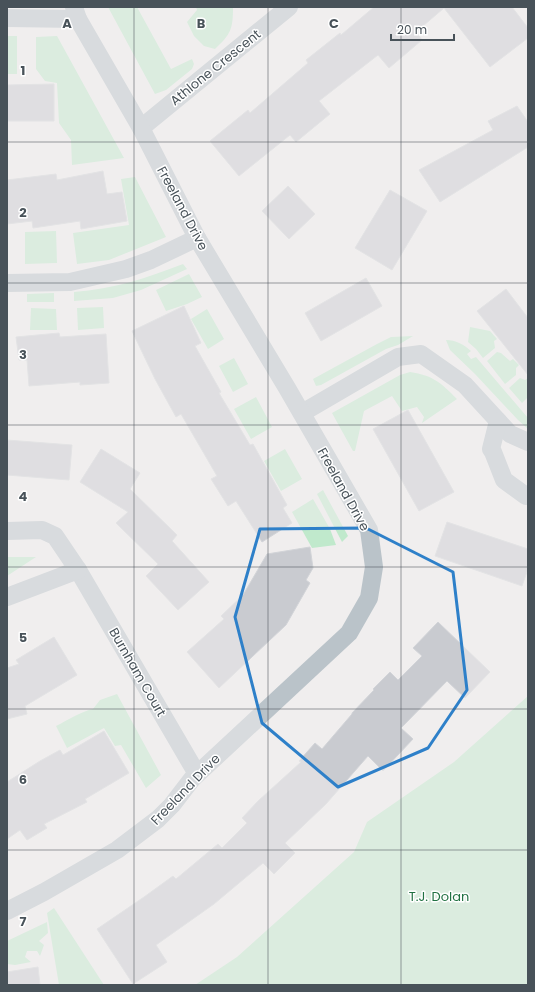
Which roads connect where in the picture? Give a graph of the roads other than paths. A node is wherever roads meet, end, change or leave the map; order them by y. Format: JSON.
{"nodes":[{"id":1,"x":289,"y":7,"type":"edge"},
{"id":2,"x":76,"y":13,"type":"edge"},
{"id":3,"x":7,"y":18,"type":"edge"},
{"id":4,"x":141,"y":128,"type":"junction"},
{"id":5,"x":197,"y":238,"type":"junction"},
{"id":6,"x":7,"y":283,"type":"edge"},
{"id":7,"x":302,"y":413,"type":"junction"},
{"id":8,"x":498,"y":421,"type":"junction"},
{"id":9,"x":528,"y":442,"type":"edge"},
{"id":10,"x":528,"y":495,"type":"edge"},
{"id":11,"x":7,"y":531,"type":"edge"},
{"id":12,"x":78,"y":570,"type":"junction"},
{"id":13,"x":7,"y":597,"type":"edge"},
{"id":14,"x":197,"y":774,"type":"junction"},
{"id":15,"x":7,"y":911,"type":"edge"}],
"edges":[{"from":1,"to":4,"type":"street","name":"Athlone Crescent"},
{"from":2,"to":3,"type":"street"},
{"from":2,"to":4,"type":"street","name":"Freeland Drive"},
{"from":4,"to":5,"type":"street","name":"Freeland Drive"},
{"from":5,"to":6,"type":"street"},
{"from":5,"to":7,"type":"street","name":"Freeland Drive"},
{"from":7,"to":8,"type":"street"},
{"from":7,"to":14,"type":"street","name":"Freeland Drive"},
{"from":8,"to":9,"type":"street"},
{"from":8,"to":10,"type":"street"},
{"from":11,"to":12,"type":"street","name":"Burnham Court"},
{"from":12,"to":13,"type":"street"},
{"from":12,"to":14,"type":"street","name":"Burnham Court"},
{"from":14,"to":15,"type":"street","name":"Freeland Drive"}]}
